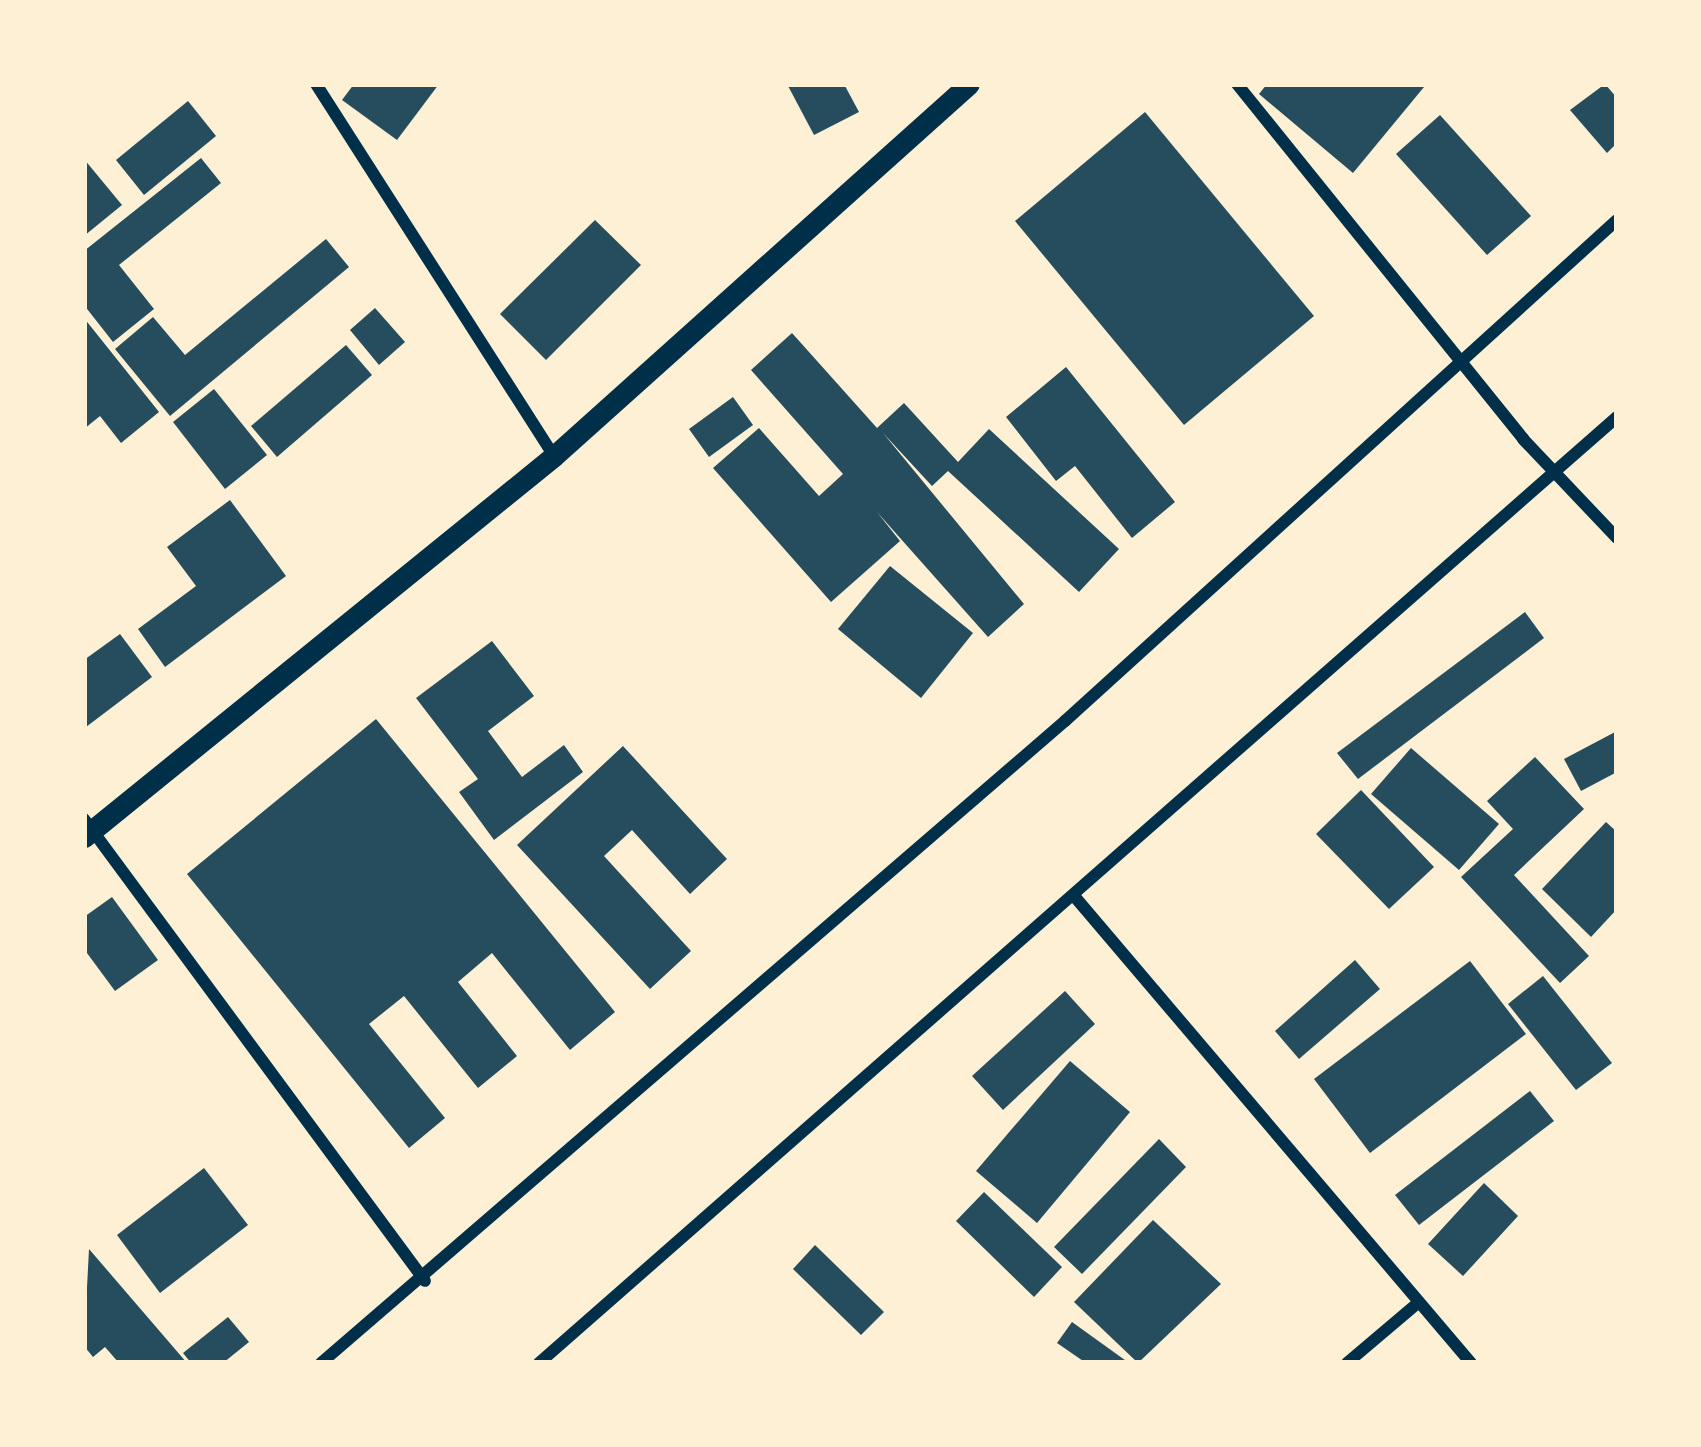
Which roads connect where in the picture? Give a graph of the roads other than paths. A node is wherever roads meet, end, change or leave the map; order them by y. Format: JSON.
{"nodes":[{"id":1,"x":316,"y":84,"type":"edge"},
{"id":2,"x":968,"y":84,"type":"edge"},
{"id":3,"x":1238,"y":84,"type":"edge"},
{"id":4,"x":1617,"y":220,"type":"edge"},
{"id":5,"x":1462,"y":364,"type":"junction"},
{"id":6,"x":1617,"y":417,"type":"edge"},
{"id":7,"x":554,"y":456,"type":"junction"},
{"id":8,"x":1556,"y":473,"type":"junction"},
{"id":9,"x":1617,"y":538,"type":"edge"},
{"id":10,"x":87,"y":829,"type":"edge"},
{"id":11,"x":1075,"y":897,"type":"junction"},
{"id":12,"x":425,"y":1281,"type":"junction"},
{"id":13,"x":1419,"y":1302,"type":"junction"},
{"id":14,"x":321,"y":1363,"type":"edge"},
{"id":15,"x":538,"y":1363,"type":"edge"},
{"id":16,"x":1347,"y":1363,"type":"edge"},
{"id":17,"x":1471,"y":1363,"type":"edge"}],
"edges":[{"from":1,"to":7,"type":"street"},
{"from":2,"to":7,"type":"street"},
{"from":3,"to":5,"type":"street"},
{"from":4,"to":5,"type":"street"},
{"from":5,"to":8,"type":"street"},
{"from":5,"to":12,"type":"street"},
{"from":6,"to":8,"type":"street"},
{"from":7,"to":10,"type":"street"},
{"from":8,"to":9,"type":"street"},
{"from":8,"to":11,"type":"street"},
{"from":10,"to":12,"type":"street"},
{"from":11,"to":13,"type":"street"},
{"from":11,"to":15,"type":"street"},
{"from":12,"to":14,"type":"street"},
{"from":13,"to":16,"type":"street"},
{"from":13,"to":17,"type":"street"}]}
